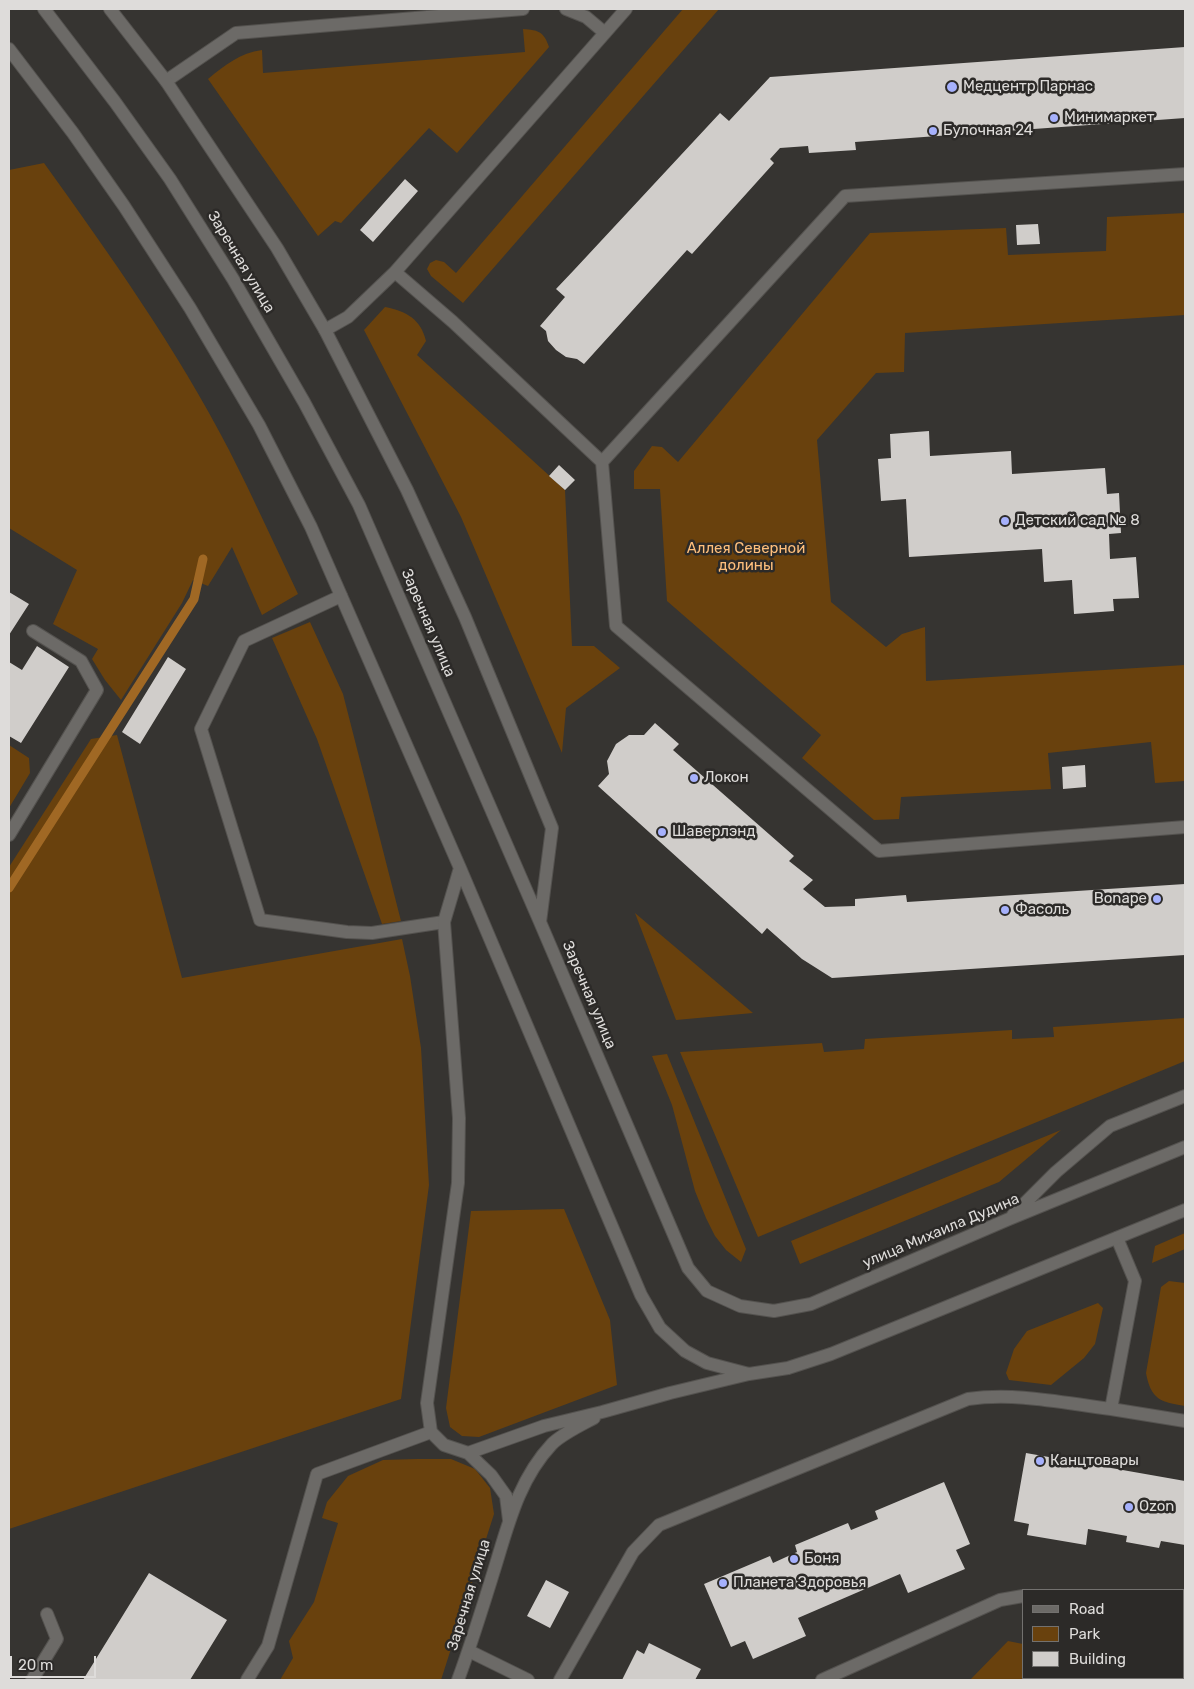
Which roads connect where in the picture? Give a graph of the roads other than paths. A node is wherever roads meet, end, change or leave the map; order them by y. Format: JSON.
{"nodes":[{"id":1,"x":44,"y":9,"type":"edge"},
{"id":2,"x":110,"y":9,"type":"edge"},
{"id":3,"x":523,"y":9,"type":"edge"},
{"id":4,"x":566,"y":9,"type":"edge"},
{"id":5,"x":626,"y":9,"type":"edge"},
{"id":6,"x":605,"y":33,"type":"junction"},
{"id":7,"x":9,"y":49,"type":"edge"},
{"id":8,"x":166,"y":81,"type":"junction"},
{"id":9,"x":1185,"y":174,"type":"edge"},
{"id":10,"x":394,"y":272,"type":"junction"},
{"id":11,"x":325,"y":330,"type":"junction"},
{"id":12,"x":602,"y":462,"type":"junction"},
{"id":13,"x":341,"y":596,"type":"junction"},
{"id":14,"x":33,"y":631,"type":"dead end"},
{"id":15,"x":1185,"y":827,"type":"edge"},
{"id":16,"x":9,"y":835,"type":"edge"},
{"id":17,"x":460,"y":868,"type":"junction"},
{"id":18,"x":444,"y":922,"type":"junction"},
{"id":19,"x":540,"y":922,"type":"junction"},
{"id":20,"x":1185,"y":1096,"type":"edge"},
{"id":21,"x":1185,"y":1147,"type":"edge"},
{"id":22,"x":1185,"y":1210,"type":"edge"},
{"id":23,"x":1009,"y":1219,"type":"junction"},
{"id":24,"x":1117,"y":1238,"type":"junction"},
{"id":25,"x":707,"y":1291,"type":"joint"},
{"id":26,"x":749,"y":1374,"type":"junction"},
{"id":27,"x":1111,"y":1409,"type":"junction"},
{"id":28,"x":602,"y":1412,"type":"junction"},
{"id":29,"x":1185,"y":1421,"type":"edge"},
{"id":30,"x":431,"y":1432,"type":"junction"},
{"id":31,"x":468,"y":1453,"type":"junction"},
{"id":32,"x":509,"y":1520,"type":"junction"},
{"id":33,"x":1022,"y":1596,"type":"edge"},
{"id":34,"x":47,"y":1614,"type":"dead end"},
{"id":35,"x":469,"y":1650,"type":"junction"},
{"id":36,"x":32,"y":1680,"type":"edge"},
{"id":37,"x":247,"y":1680,"type":"edge"},
{"id":38,"x":458,"y":1680,"type":"edge"},
{"id":39,"x":528,"y":1680,"type":"edge"},
{"id":40,"x":560,"y":1680,"type":"edge"},
{"id":41,"x":822,"y":1680,"type":"edge"}],
"edges":[{"from":1,"to":19,"type":"street","name":"Заречная улица"},
{"from":2,"to":8,"type":"street"},
{"from":3,"to":8,"type":"street"},
{"from":4,"to":6,"type":"street"},
{"from":5,"to":6,"type":"street"},
{"from":6,"to":10,"type":"street"},
{"from":7,"to":13,"type":"street"},
{"from":8,"to":11,"type":"street"},
{"from":9,"to":12,"type":"street"},
{"from":10,"to":11,"type":"street"},
{"from":10,"to":12,"type":"street"},
{"from":11,"to":19,"type":"street"},
{"from":12,"to":15,"type":"street"},
{"from":13,"to":17,"type":"street"},
{"from":13,"to":18,"type":"street"},
{"from":14,"to":16,"type":"street"},
{"from":17,"to":18,"type":"street"},
{"from":17,"to":26,"type":"street"},
{"from":18,"to":30,"type":"street"},
{"from":19,"to":25,"type":"street","name":"Заречная улица"},
{"from":20,"to":23,"type":"street"},
{"from":21,"to":23,"type":"street","name":"улица Михаила Дудина"},
{"from":22,"to":24,"type":"street"},
{"from":23,"to":25,"type":"street","name":"улица Михаила Дудина"},
{"from":24,"to":26,"type":"street"},
{"from":24,"to":27,"type":"street"},
{"from":26,"to":28,"type":"street"},
{"from":27,"to":29,"type":"street"},
{"from":27,"to":40,"type":"street"},
{"from":28,"to":31,"type":"street"},
{"from":28,"to":32,"type":"street","name":"Заречная улица"},
{"from":30,"to":31,"type":"street","name":"Заречная улица"},
{"from":30,"to":37,"type":"street"},
{"from":31,"to":32,"type":"street","name":"Заречная улица"},
{"from":32,"to":35,"type":"street","name":"Заречная улица"},
{"from":33,"to":41,"type":"street"},
{"from":34,"to":36,"type":"street"},
{"from":35,"to":38,"type":"street","name":"Заречная улица"},
{"from":35,"to":39,"type":"street"}]}
